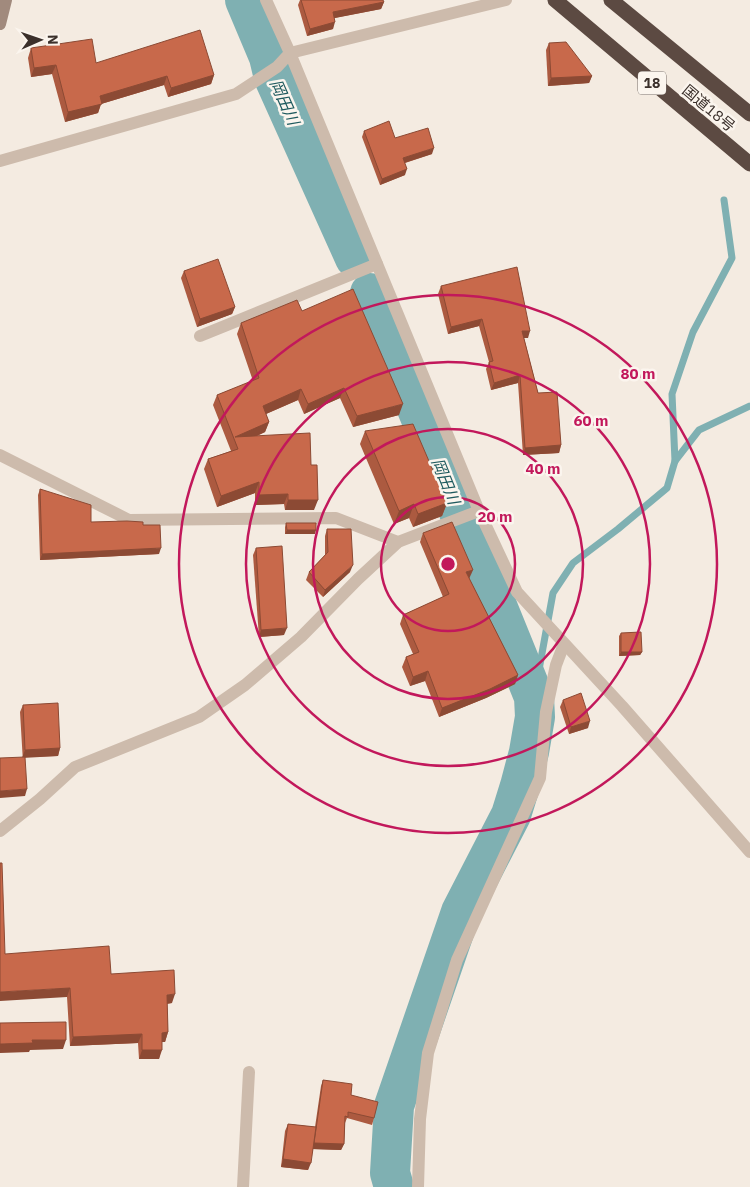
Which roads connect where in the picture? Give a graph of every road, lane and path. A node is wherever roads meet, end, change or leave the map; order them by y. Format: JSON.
{"nodes":[{"id":1,"x":6,"y":0,"type":"edge"},
{"id":2,"x":266,"y":0,"type":"edge"},
{"id":3,"x":506,"y":0,"type":"edge"},
{"id":4,"x":555,"y":0,"type":"edge"},
{"id":5,"x":611,"y":0,"type":"edge"},
{"id":6,"x":0,"y":24,"type":"edge"},
{"id":7,"x":290,"y":53,"type":"junction"},
{"id":8,"x":750,"y":114,"type":"edge"},
{"id":9,"x":0,"y":161,"type":"edge"},
{"id":10,"x":750,"y":164,"type":"edge"},
{"id":11,"x":377,"y":264,"type":"junction"},
{"id":12,"x":200,"y":336,"type":"dead end"},
{"id":13,"x":0,"y":455,"type":"edge"},
{"id":14,"x":474,"y":513,"type":"junction"},
{"id":15,"x":398,"y":542,"type":"junction"},
{"id":16,"x":564,"y":644,"type":"junction"},
{"id":17,"x":0,"y":831,"type":"edge"},
{"id":18,"x":750,"y":852,"type":"edge"},
{"id":19,"x":249,"y":1072,"type":"dead end"},
{"id":20,"x":243,"y":1187,"type":"edge"},
{"id":21,"x":418,"y":1187,"type":"edge"}],
"edges":[{"from":1,"to":6,"type":"main road"},
{"from":2,"to":7,"type":"street"},
{"from":3,"to":7,"type":"street"},
{"from":4,"to":10,"type":"highway","name":"国道18号","number":"18"},
{"from":5,"to":8,"type":"highway","name":"国道18号","number":"18"},
{"from":7,"to":9,"type":"street"},
{"from":7,"to":11,"type":"street"},
{"from":11,"to":12,"type":"street"},
{"from":11,"to":14,"type":"street"},
{"from":13,"to":15,"type":"street"},
{"from":14,"to":15,"type":"street"},
{"from":14,"to":16,"type":"street"},
{"from":15,"to":17,"type":"street"},
{"from":16,"to":18,"type":"street"},
{"from":16,"to":21,"type":"street"},
{"from":19,"to":20,"type":"street"}]}
